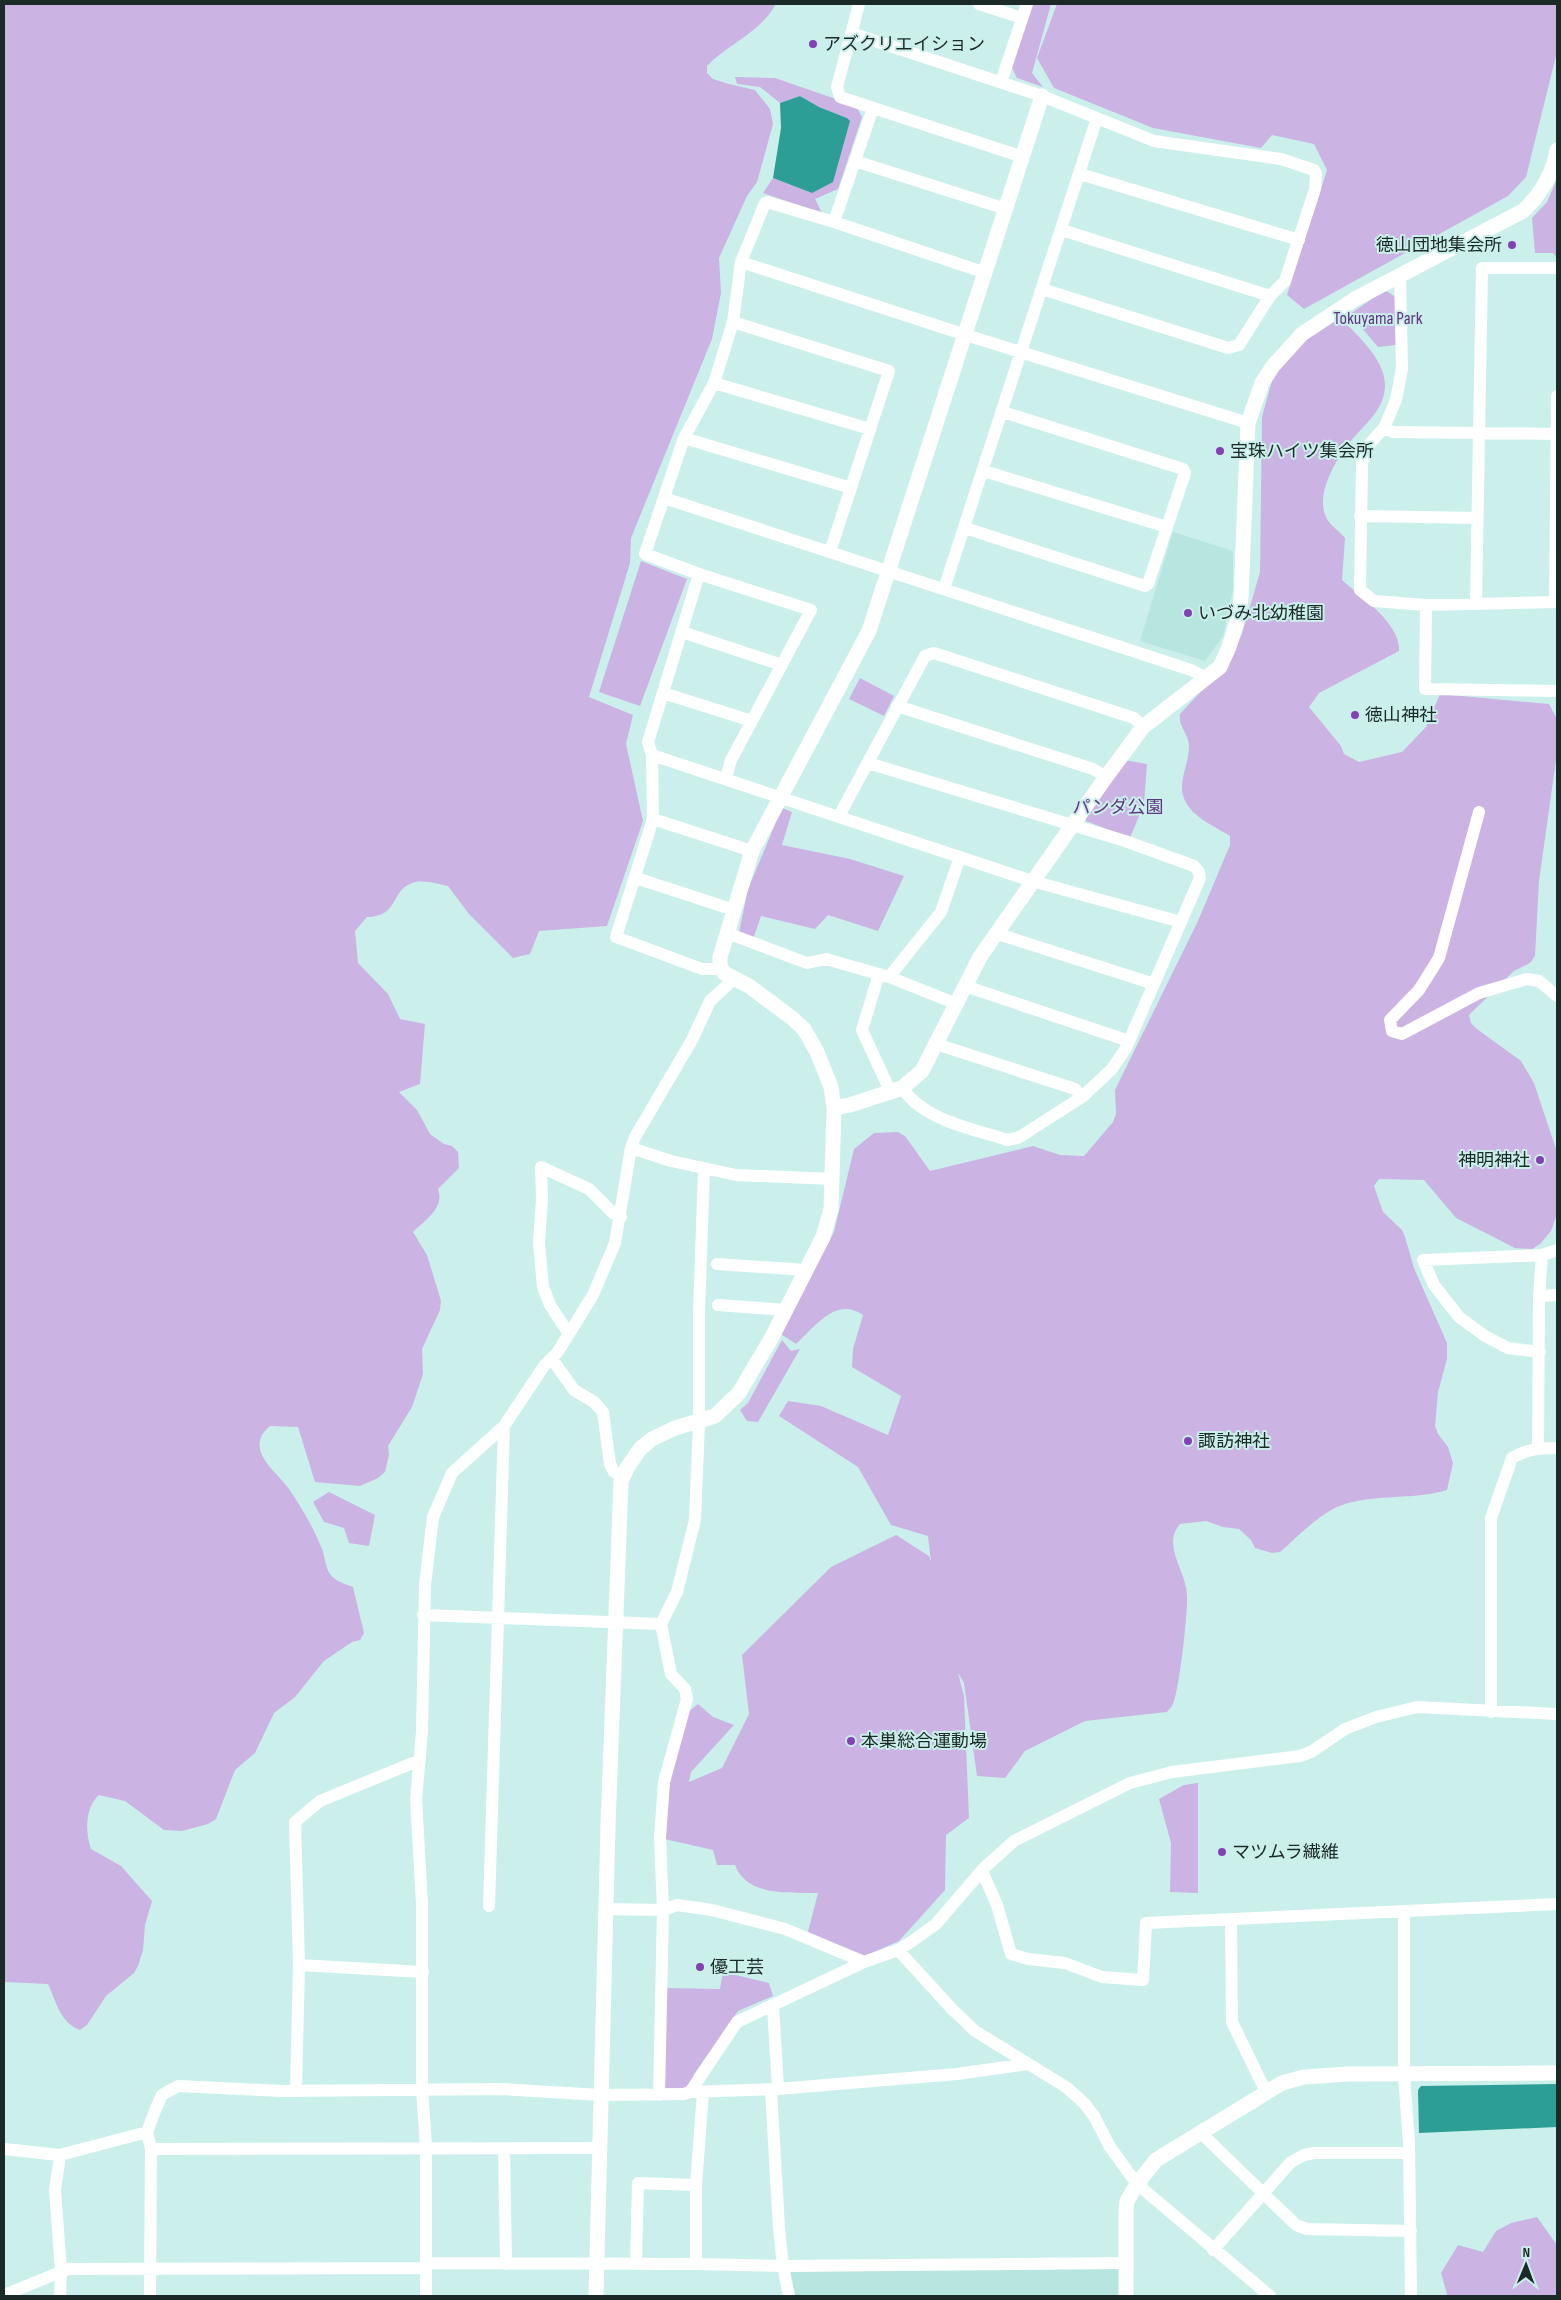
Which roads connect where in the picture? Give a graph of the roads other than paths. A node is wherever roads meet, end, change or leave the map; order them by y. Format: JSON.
{"nodes":[{"id":1,"x":859,"y":4,"type":"edge"},
{"id":2,"x":979,"y":4,"type":"edge"},
{"id":3,"x":1027,"y":4,"type":"edge"},
{"id":4,"x":1022,"y":18,"type":"junction"},
{"id":5,"x":851,"y":33,"type":"junction"},
{"id":6,"x":1001,"y":82,"type":"junction"},
{"id":7,"x":1042,"y":96,"type":"junction"},
{"id":8,"x":873,"y":108,"type":"junction"},
{"id":9,"x":1097,"y":118,"type":"junction"},
{"id":10,"x":1557,"y":154,"type":"edge"},
{"id":11,"x":1023,"y":157,"type":"junction"},
{"id":12,"x":855,"y":161,"type":"junction"},
{"id":13,"x":1080,"y":174,"type":"junction"},
{"id":14,"x":1006,"y":209,"type":"junction"},
{"id":15,"x":834,"y":222,"type":"junction"},
{"id":16,"x":1062,"y":230,"type":"junction"},
{"id":17,"x":1299,"y":240,"type":"junction"},
{"id":18,"x":741,"y":262,"type":"junction"},
{"id":19,"x":1557,"y":268,"type":"edge"},
{"id":20,"x":986,"y":273,"type":"junction"},
{"id":21,"x":1400,"y":275,"type":"junction"},
{"id":22,"x":1042,"y":288,"type":"junction"},
{"id":23,"x":1270,"y":296,"type":"junction"},
{"id":24,"x":734,"y":322,"type":"junction"},
{"id":25,"x":966,"y":335,"type":"junction"},
{"id":26,"x":1021,"y":352,"type":"junction"},
{"id":27,"x":714,"y":382,"type":"junction"},
{"id":28,"x":1557,"y":396,"type":"edge"},
{"id":29,"x":1003,"y":412,"type":"junction"},
{"id":30,"x":1248,"y":423,"type":"junction"},
{"id":31,"x":1384,"y":428,"type":"junction"},
{"id":32,"x":870,"y":429,"type":"junction"},
{"id":33,"x":1478,"y":432,"type":"junction"},
{"id":34,"x":1557,"y":434,"type":"edge"},
{"id":35,"x":684,"y":438,"type":"junction"},
{"id":36,"x":984,"y":471,"type":"junction"},
{"id":37,"x":851,"y":488,"type":"junction"},
{"id":38,"x":664,"y":498,"type":"junction"},
{"id":39,"x":1360,"y":516,"type":"junction"},
{"id":40,"x":1477,"y":518,"type":"junction"},
{"id":41,"x":1167,"y":527,"type":"junction"},
{"id":42,"x":965,"y":528,"type":"junction"},
{"id":43,"x":830,"y":552,"type":"junction"},
{"id":44,"x":889,"y":572,"type":"junction"},
{"id":45,"x":699,"y":574,"type":"junction"},
{"id":46,"x":944,"y":589,"type":"junction"},
{"id":47,"x":1556,"y":602,"type":"edge"},
{"id":48,"x":1476,"y":603,"type":"junction"},
{"id":49,"x":1426,"y":605,"type":"junction"},
{"id":50,"x":682,"y":632,"type":"junction"},
{"id":51,"x":782,"y":665,"type":"junction"},
{"id":52,"x":1207,"y":678,"type":"junction"},
{"id":53,"x":1557,"y":691,"type":"edge"},
{"id":54,"x":663,"y":692,"type":"junction"},
{"id":55,"x":897,"y":706,"type":"junction"},
{"id":56,"x":752,"y":721,"type":"junction"},
{"id":57,"x":1143,"y":727,"type":"junction"},
{"id":58,"x":652,"y":755,"type":"junction"},
{"id":59,"x":868,"y":763,"type":"junction"},
{"id":60,"x":1106,"y":776,"type":"junction"},
{"id":61,"x":726,"y":778,"type":"junction"},
{"id":62,"x":780,"y":798,"type":"junction"},
{"id":63,"x":1480,"y":812,"type":"dead end"},
{"id":64,"x":839,"y":816,"type":"junction"},
{"id":65,"x":653,"y":819,"type":"junction"},
{"id":66,"x":1071,"y":825,"type":"junction"},
{"id":67,"x":752,"y":851,"type":"junction"},
{"id":68,"x":960,"y":857,"type":"junction"},
{"id":69,"x":636,"y":878,"type":"junction"},
{"id":70,"x":1032,"y":880,"type":"junction"},
{"id":71,"x":734,"y":910,"type":"junction"},
{"id":72,"x":1181,"y":922,"type":"junction"},
{"id":73,"x":995,"y":932,"type":"junction"},
{"id":74,"x":727,"y":933,"type":"junction"},
{"id":75,"x":721,"y":969,"type":"junction"},
{"id":76,"x":884,"y":976,"type":"junction"},
{"id":77,"x":735,"y":978,"type":"junction"},
{"id":78,"x":1154,"y":984,"type":"junction"},
{"id":79,"x":965,"y":986,"type":"junction"},
{"id":80,"x":1557,"y":996,"type":"edge"},
{"id":81,"x":957,"y":1004,"type":"junction"},
{"id":82,"x":1129,"y":1041,"type":"junction"},
{"id":83,"x":936,"y":1044,"type":"junction"},
{"id":84,"x":897,"y":1091,"type":"junction"},
{"id":85,"x":1082,"y":1097,"type":"junction"},
{"id":86,"x":834,"y":1108,"type":"junction"},
{"id":87,"x":631,"y":1148,"type":"junction"},
{"id":88,"x":704,"y":1170,"type":"junction"},
{"id":89,"x":834,"y":1179,"type":"junction"},
{"id":90,"x":621,"y":1217,"type":"junction"},
{"id":91,"x":1557,"y":1250,"type":"edge"},
{"id":92,"x":1542,"y":1255,"type":"junction"},
{"id":93,"x":718,"y":1264,"type":"dead end"},
{"id":94,"x":806,"y":1270,"type":"junction"},
{"id":95,"x":1557,"y":1295,"type":"edge"},
{"id":96,"x":1539,"y":1296,"type":"junction"},
{"id":97,"x":718,"y":1305,"type":"dead end"},
{"id":98,"x":786,"y":1310,"type":"junction"},
{"id":99,"x":569,"y":1334,"type":"junction"},
{"id":100,"x":1540,"y":1352,"type":"junction"},
{"id":101,"x":552,"y":1359,"type":"junction"},
{"id":102,"x":699,"y":1422,"type":"junction"},
{"id":103,"x":504,"y":1426,"type":"junction"},
{"id":104,"x":1538,"y":1448,"type":"junction"},
{"id":105,"x":1557,"y":1448,"type":"edge"},
{"id":106,"x":623,"y":1475,"type":"junction"},
{"id":107,"x":423,"y":1615,"type":"junction"},
{"id":108,"x":499,"y":1619,"type":"junction"},
{"id":109,"x":616,"y":1621,"type":"junction"},
{"id":110,"x":662,"y":1624,"type":"junction"},
{"id":111,"x":1491,"y":1712,"type":"junction"},
{"id":112,"x":1557,"y":1714,"type":"edge"},
{"id":113,"x":420,"y":1760,"type":"junction"},
{"id":114,"x":982,"y":1871,"type":"junction"},
{"id":115,"x":1557,"y":1904,"type":"edge"},
{"id":116,"x":489,"y":1906,"type":"dead end"},
{"id":117,"x":607,"y":1909,"type":"junction"},
{"id":118,"x":663,"y":1910,"type":"junction"},
{"id":119,"x":1404,"y":1911,"type":"junction"},
{"id":120,"x":1231,"y":1920,"type":"junction"},
{"id":121,"x":898,"y":1950,"type":"junction"},
{"id":122,"x":864,"y":1962,"type":"junction"},
{"id":123,"x":298,"y":1965,"type":"junction"},
{"id":124,"x":423,"y":1972,"type":"junction"},
{"id":125,"x":773,"y":2006,"type":"junction"},
{"id":126,"x":1028,"y":2064,"type":"junction"},
{"id":127,"x":1557,"y":2073,"type":"edge"},
{"id":128,"x":1404,"y":2075,"type":"junction"},
{"id":129,"x":296,"y":2089,"type":"junction"},
{"id":130,"x":422,"y":2089,"type":"junction"},
{"id":131,"x":774,"y":2090,"type":"junction"},
{"id":132,"x":697,"y":2092,"type":"junction"},
{"id":133,"x":1266,"y":2092,"type":"junction"},
{"id":134,"x":601,"y":2095,"type":"junction"},
{"id":135,"x":659,"y":2095,"type":"junction"},
{"id":136,"x":147,"y":2132,"type":"junction"},
{"id":137,"x":1201,"y":2133,"type":"junction"},
{"id":138,"x":426,"y":2147,"type":"junction"},
{"id":139,"x":601,"y":2148,"type":"junction"},
{"id":140,"x":4,"y":2149,"type":"edge"},
{"id":141,"x":151,"y":2149,"type":"junction"},
{"id":142,"x":504,"y":2149,"type":"junction"},
{"id":143,"x":1409,"y":2153,"type":"junction"},
{"id":144,"x":60,"y":2155,"type":"junction"},
{"id":145,"x":1137,"y":2184,"type":"junction"},
{"id":146,"x":696,"y":2185,"type":"junction"},
{"id":147,"x":1262,"y":2193,"type":"junction"},
{"id":148,"x":1411,"y":2231,"type":"junction"},
{"id":149,"x":1213,"y":2250,"type":"junction"},
{"id":150,"x":1126,"y":2262,"type":"junction"},
{"id":151,"x":636,"y":2263,"type":"junction"},
{"id":152,"x":506,"y":2264,"type":"junction"},
{"id":153,"x":598,"y":2264,"type":"junction"},
{"id":154,"x":696,"y":2264,"type":"junction"},
{"id":155,"x":426,"y":2266,"type":"junction"},
{"id":156,"x":783,"y":2266,"type":"junction"},
{"id":157,"x":150,"y":2269,"type":"junction"},
{"id":158,"x":61,"y":2271,"type":"junction"},
{"id":159,"x":4,"y":2296,"type":"edge"},
{"id":160,"x":60,"y":2296,"type":"edge"},
{"id":161,"x":150,"y":2296,"type":"edge"},
{"id":162,"x":426,"y":2296,"type":"edge"},
{"id":163,"x":596,"y":2296,"type":"edge"},
{"id":164,"x":789,"y":2296,"type":"edge"},
{"id":165,"x":1126,"y":2296,"type":"edge"},
{"id":166,"x":1270,"y":2296,"type":"edge"},
{"id":167,"x":1411,"y":2296,"type":"edge"}],
"edges":[{"from":1,"to":5,"type":"street"},
{"from":2,"to":4,"type":"street"},
{"from":3,"to":4,"type":"street"},
{"from":4,"to":6,"type":"street"},
{"from":5,"to":6,"type":"street"},
{"from":5,"to":8,"type":"street"},
{"from":6,"to":7,"type":"street"},
{"from":7,"to":9,"type":"street"},
{"from":7,"to":11,"type":"street"},
{"from":8,"to":11,"type":"street"},
{"from":8,"to":12,"type":"street"},
{"from":9,"to":13,"type":"street"},
{"from":9,"to":17,"type":"street"},
{"from":10,"to":21,"type":"street"},
{"from":11,"to":14,"type":"street"},
{"from":12,"to":14,"type":"street"},
{"from":12,"to":15,"type":"street"},
{"from":13,"to":16,"type":"street"},
{"from":13,"to":17,"type":"street"},
{"from":14,"to":20,"type":"street"},
{"from":15,"to":18,"type":"street"},
{"from":15,"to":20,"type":"street"},
{"from":16,"to":22,"type":"street"},
{"from":16,"to":23,"type":"street"},
{"from":17,"to":23,"type":"street"},
{"from":18,"to":24,"type":"street"},
{"from":18,"to":25,"type":"street"},
{"from":19,"to":33,"type":"street"},
{"from":20,"to":25,"type":"street"},
{"from":21,"to":30,"type":"street"},
{"from":21,"to":31,"type":"street"},
{"from":22,"to":23,"type":"street"},
{"from":22,"to":26,"type":"street"},
{"from":24,"to":27,"type":"street"},
{"from":24,"to":32,"type":"street"},
{"from":25,"to":26,"type":"street"},
{"from":25,"to":44,"type":"street"},
{"from":26,"to":29,"type":"street"},
{"from":26,"to":30,"type":"street"},
{"from":27,"to":32,"type":"street"},
{"from":27,"to":35,"type":"street"},
{"from":28,"to":34,"type":"street"},
{"from":29,"to":36,"type":"street"},
{"from":29,"to":41,"type":"street"},
{"from":30,"to":52,"type":"street"},
{"from":31,"to":33,"type":"street"},
{"from":31,"to":39,"type":"street"},
{"from":32,"to":37,"type":"street"},
{"from":33,"to":34,"type":"street"},
{"from":33,"to":40,"type":"street"},
{"from":34,"to":47,"type":"street"},
{"from":35,"to":37,"type":"street"},
{"from":35,"to":38,"type":"street"},
{"from":36,"to":41,"type":"street"},
{"from":36,"to":42,"type":"street"},
{"from":37,"to":43,"type":"street"},
{"from":38,"to":43,"type":"street"},
{"from":38,"to":45,"type":"street"},
{"from":39,"to":40,"type":"street"},
{"from":39,"to":49,"type":"street"},
{"from":40,"to":48,"type":"street"},
{"from":41,"to":42,"type":"street"},
{"from":42,"to":46,"type":"street"},
{"from":43,"to":44,"type":"street"},
{"from":44,"to":46,"type":"street"},
{"from":44,"to":62,"type":"street"},
{"from":45,"to":50,"type":"street"},
{"from":45,"to":51,"type":"street"},
{"from":46,"to":52,"type":"street"},
{"from":47,"to":48,"type":"street"},
{"from":48,"to":49,"type":"street"},
{"from":49,"to":53,"type":"street"},
{"from":50,"to":51,"type":"street"},
{"from":50,"to":54,"type":"street"},
{"from":51,"to":56,"type":"street"},
{"from":52,"to":57,"type":"street"},
{"from":54,"to":56,"type":"street"},
{"from":54,"to":58,"type":"street"},
{"from":55,"to":57,"type":"street"},
{"from":55,"to":59,"type":"street"},
{"from":55,"to":60,"type":"street"},
{"from":56,"to":61,"type":"street"},
{"from":57,"to":60,"type":"street"},
{"from":58,"to":61,"type":"street"},
{"from":58,"to":65,"type":"street"},
{"from":59,"to":64,"type":"street"},
{"from":59,"to":66,"type":"street"},
{"from":60,"to":66,"type":"street"},
{"from":61,"to":62,"type":"street"},
{"from":62,"to":64,"type":"street"},
{"from":62,"to":67,"type":"street"},
{"from":63,"to":80,"type":"street"},
{"from":64,"to":68,"type":"street"},
{"from":65,"to":67,"type":"street"},
{"from":65,"to":69,"type":"street"},
{"from":66,"to":70,"type":"street"},
{"from":66,"to":72,"type":"street"},
{"from":67,"to":71,"type":"street"},
{"from":68,"to":70,"type":"street"},
{"from":68,"to":76,"type":"street"},
{"from":69,"to":71,"type":"street"},
{"from":69,"to":75,"type":"street"},
{"from":70,"to":72,"type":"street"},
{"from":70,"to":73,"type":"street"},
{"from":71,"to":74,"type":"street"},
{"from":72,"to":78,"type":"street"},
{"from":73,"to":78,"type":"street"},
{"from":73,"to":79,"type":"street"},
{"from":74,"to":75,"type":"street"},
{"from":74,"to":76,"type":"street"},
{"from":75,"to":77,"type":"street"},
{"from":76,"to":81,"type":"street"},
{"from":76,"to":84,"type":"street"},
{"from":77,"to":86,"type":"street"},
{"from":77,"to":87,"type":"street"},
{"from":78,"to":82,"type":"street"},
{"from":79,"to":81,"type":"street"},
{"from":79,"to":82,"type":"street"},
{"from":81,"to":83,"type":"street"},
{"from":82,"to":85,"type":"street"},
{"from":83,"to":84,"type":"street"},
{"from":83,"to":85,"type":"street"},
{"from":84,"to":85,"type":"street"},
{"from":84,"to":86,"type":"street"},
{"from":86,"to":89,"type":"street"},
{"from":87,"to":88,"type":"street"},
{"from":87,"to":90,"type":"street"},
{"from":88,"to":89,"type":"street"},
{"from":88,"to":102,"type":"street"},
{"from":89,"to":94,"type":"street"},
{"from":90,"to":99,"type":"street"},
{"from":90,"to":99,"type":"street"},
{"from":91,"to":92,"type":"street"},
{"from":92,"to":96,"type":"street"},
{"from":92,"to":100,"type":"street"},
{"from":93,"to":94,"type":"street"},
{"from":94,"to":98,"type":"street"},
{"from":95,"to":96,"type":"street"},
{"from":96,"to":100,"type":"street"},
{"from":97,"to":98,"type":"street"},
{"from":98,"to":102,"type":"street"},
{"from":99,"to":101,"type":"street"},
{"from":100,"to":104,"type":"street"},
{"from":101,"to":103,"type":"street"},
{"from":101,"to":106,"type":"street"},
{"from":102,"to":106,"type":"street"},
{"from":102,"to":110,"type":"street"},
{"from":103,"to":107,"type":"street"},
{"from":103,"to":108,"type":"street"},
{"from":104,"to":105,"type":"street"},
{"from":104,"to":111,"type":"street"},
{"from":106,"to":109,"type":"street"},
{"from":107,"to":108,"type":"street"},
{"from":107,"to":113,"type":"street"},
{"from":108,"to":109,"type":"street"},
{"from":108,"to":116,"type":"street"},
{"from":109,"to":110,"type":"street"},
{"from":109,"to":117,"type":"street"},
{"from":110,"to":118,"type":"street"},
{"from":111,"to":112,"type":"street"},
{"from":111,"to":114,"type":"street"},
{"from":113,"to":123,"type":"street"},
{"from":113,"to":124,"type":"street"},
{"from":114,"to":120,"type":"street"},
{"from":114,"to":121,"type":"street"},
{"from":115,"to":119,"type":"street"},
{"from":117,"to":118,"type":"street"},
{"from":117,"to":134,"type":"street"},
{"from":118,"to":122,"type":"street"},
{"from":118,"to":135,"type":"street"},
{"from":119,"to":120,"type":"street"},
{"from":119,"to":128,"type":"street"},
{"from":120,"to":133,"type":"street"},
{"from":121,"to":122,"type":"street"},
{"from":121,"to":126,"type":"street"},
{"from":122,"to":125,"type":"street"},
{"from":123,"to":124,"type":"street"},
{"from":123,"to":129,"type":"street"},
{"from":124,"to":130,"type":"street"},
{"from":125,"to":131,"type":"street"},
{"from":125,"to":132,"type":"street"},
{"from":126,"to":131,"type":"street"},
{"from":126,"to":145,"type":"street"},
{"from":127,"to":128,"type":"street"},
{"from":128,"to":133,"type":"street"},
{"from":128,"to":143,"type":"street"},
{"from":129,"to":130,"type":"street"},
{"from":129,"to":136,"type":"street"},
{"from":130,"to":134,"type":"street"},
{"from":130,"to":138,"type":"street"},
{"from":131,"to":132,"type":"street"},
{"from":131,"to":156,"type":"street"},
{"from":132,"to":135,"type":"street"},
{"from":132,"to":146,"type":"street"},
{"from":133,"to":137,"type":"street"},
{"from":134,"to":135,"type":"street"},
{"from":134,"to":139,"type":"street"},
{"from":136,"to":141,"type":"street"},
{"from":136,"to":144,"type":"street"},
{"from":137,"to":145,"type":"street"},
{"from":137,"to":147,"type":"street"},
{"from":138,"to":141,"type":"street"},
{"from":138,"to":142,"type":"street"},
{"from":138,"to":155,"type":"street"},
{"from":139,"to":142,"type":"street"},
{"from":139,"to":153,"type":"street"},
{"from":140,"to":144,"type":"street"},
{"from":141,"to":157,"type":"street"},
{"from":142,"to":152,"type":"street"},
{"from":143,"to":147,"type":"street"},
{"from":143,"to":148,"type":"street"},
{"from":144,"to":158,"type":"street"},
{"from":145,"to":149,"type":"street"},
{"from":145,"to":150,"type":"street"},
{"from":146,"to":151,"type":"street"},
{"from":146,"to":154,"type":"street"},
{"from":147,"to":148,"type":"street"},
{"from":147,"to":149,"type":"street"},
{"from":148,"to":167,"type":"street"},
{"from":149,"to":166,"type":"street"},
{"from":150,"to":156,"type":"street"},
{"from":150,"to":165,"type":"street"},
{"from":151,"to":153,"type":"street"},
{"from":151,"to":154,"type":"street"},
{"from":152,"to":153,"type":"street"},
{"from":152,"to":155,"type":"street"},
{"from":153,"to":163,"type":"street"},
{"from":154,"to":156,"type":"street"},
{"from":155,"to":157,"type":"street"},
{"from":155,"to":162,"type":"street"},
{"from":156,"to":164,"type":"street"},
{"from":157,"to":158,"type":"street"},
{"from":157,"to":161,"type":"street"},
{"from":158,"to":159,"type":"street"},
{"from":158,"to":160,"type":"street"}]}
